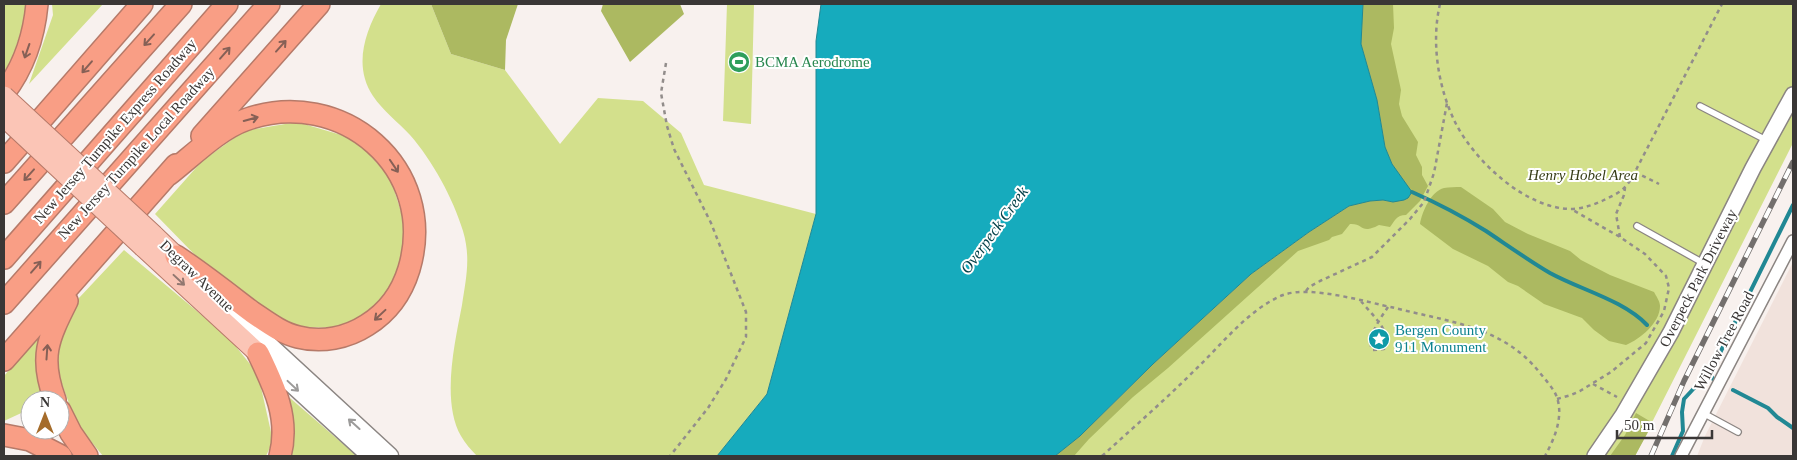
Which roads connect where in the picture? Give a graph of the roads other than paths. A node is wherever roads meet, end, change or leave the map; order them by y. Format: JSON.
{"nodes":[{"id":1,"x":37,"y":4,"type":"edge"},
{"id":2,"x":142,"y":4,"type":"edge"},
{"id":3,"x":181,"y":4,"type":"edge"},
{"id":4,"x":227,"y":4,"type":"edge"},
{"id":5,"x":269,"y":4,"type":"edge"},
{"id":6,"x":319,"y":4,"type":"edge"},
{"id":7,"x":4,"y":94,"type":"edge"},
{"id":8,"x":1793,"y":95,"type":"edge"},
{"id":9,"x":1700,"y":106,"type":"dead end"},
{"id":10,"x":4,"y":118,"type":"edge"},
{"id":11,"x":1768,"y":141,"type":"junction"},
{"id":12,"x":4,"y":162,"type":"edge"},
{"id":13,"x":168,"y":175,"type":"junction"},
{"id":14,"x":4,"y":203,"type":"edge"},
{"id":15,"x":1637,"y":226,"type":"dead end"},
{"id":16,"x":1793,"y":240,"type":"edge"},
{"id":17,"x":148,"y":241,"type":"junction"},
{"id":18,"x":176,"y":256,"type":"junction"},
{"id":19,"x":4,"y":258,"type":"edge"},
{"id":20,"x":1705,"y":265,"type":"junction"},
{"id":21,"x":80,"y":274,"type":"junction"},
{"id":22,"x":4,"y":303,"type":"edge"},
{"id":23,"x":258,"y":353,"type":"junction"},
{"id":24,"x":4,"y":360,"type":"edge"},
{"id":25,"x":52,"y":390,"type":"edge"},
{"id":26,"x":1703,"y":413,"type":"junction"},
{"id":27,"x":70,"y":430,"type":"edge"},
{"id":28,"x":1738,"y":432,"type":"dead end"},
{"id":29,"x":4,"y":435,"type":"edge"},
{"id":30,"x":60,"y":456,"type":"edge"},
{"id":31,"x":87,"y":456,"type":"edge"},
{"id":32,"x":280,"y":456,"type":"edge"},
{"id":33,"x":370,"y":456,"type":"edge"},
{"id":34,"x":390,"y":456,"type":"edge"},
{"id":35,"x":1595,"y":456,"type":"edge"},
{"id":36,"x":1682,"y":456,"type":"edge"}],
"edges":[{"from":1,"to":7,"type":"highway","one_way":true},
{"from":2,"to":12,"type":"highway","one_way":true},
{"from":3,"to":14,"type":"highway","one_way":true},
{"from":4,"to":19,"type":"highway","name":"New Jersey Turnpike Express Roadway"},
{"from":22,"to":5,"type":"highway","name":"New Jersey Turnpike Local Roadway","one_way":true},
{"from":13,"to":6,"type":"highway","one_way":true},
{"from":7,"to":17,"type":"main road","name":"Degraw Avenue","bridge":true},
{"from":8,"to":11,"type":"street","name":"Overpeck Park Driveway"},
{"from":9,"to":11,"type":"lane"},
{"from":10,"to":17,"type":"main road","name":"Degraw Avenue","bridge":true},
{"from":11,"to":20,"type":"street","name":"Overpeck Park Driveway"},
{"from":13,"to":18,"type":"highway","one_way":true},
{"from":13,"to":21,"type":"highway"},
{"from":15,"to":20,"type":"lane"},
{"from":16,"to":26,"type":"street","name":"Willow Tree Road"},
{"from":17,"to":18,"type":"main road","name":"Degraw Avenue"},
{"from":17,"to":23,"type":"main road","name":"Degraw Avenue","one_way":true},
{"from":34,"to":18,"type":"main road","name":"Degraw Avenue","one_way":true},
{"from":20,"to":35,"type":"street","name":"Overpeck Park Driveway"},
{"from":21,"to":24,"type":"highway"},
{"from":25,"to":21,"type":"highway","one_way":true},
{"from":23,"to":32,"type":"highway"},
{"from":23,"to":33,"type":"main road","name":"Degraw Avenue","one_way":true},
{"from":26,"to":28,"type":"lane"},
{"from":26,"to":36,"type":"street","name":"Willow Tree Road"},
{"from":27,"to":31,"type":"highway"},
{"from":29,"to":30,"type":"highway"}]}
